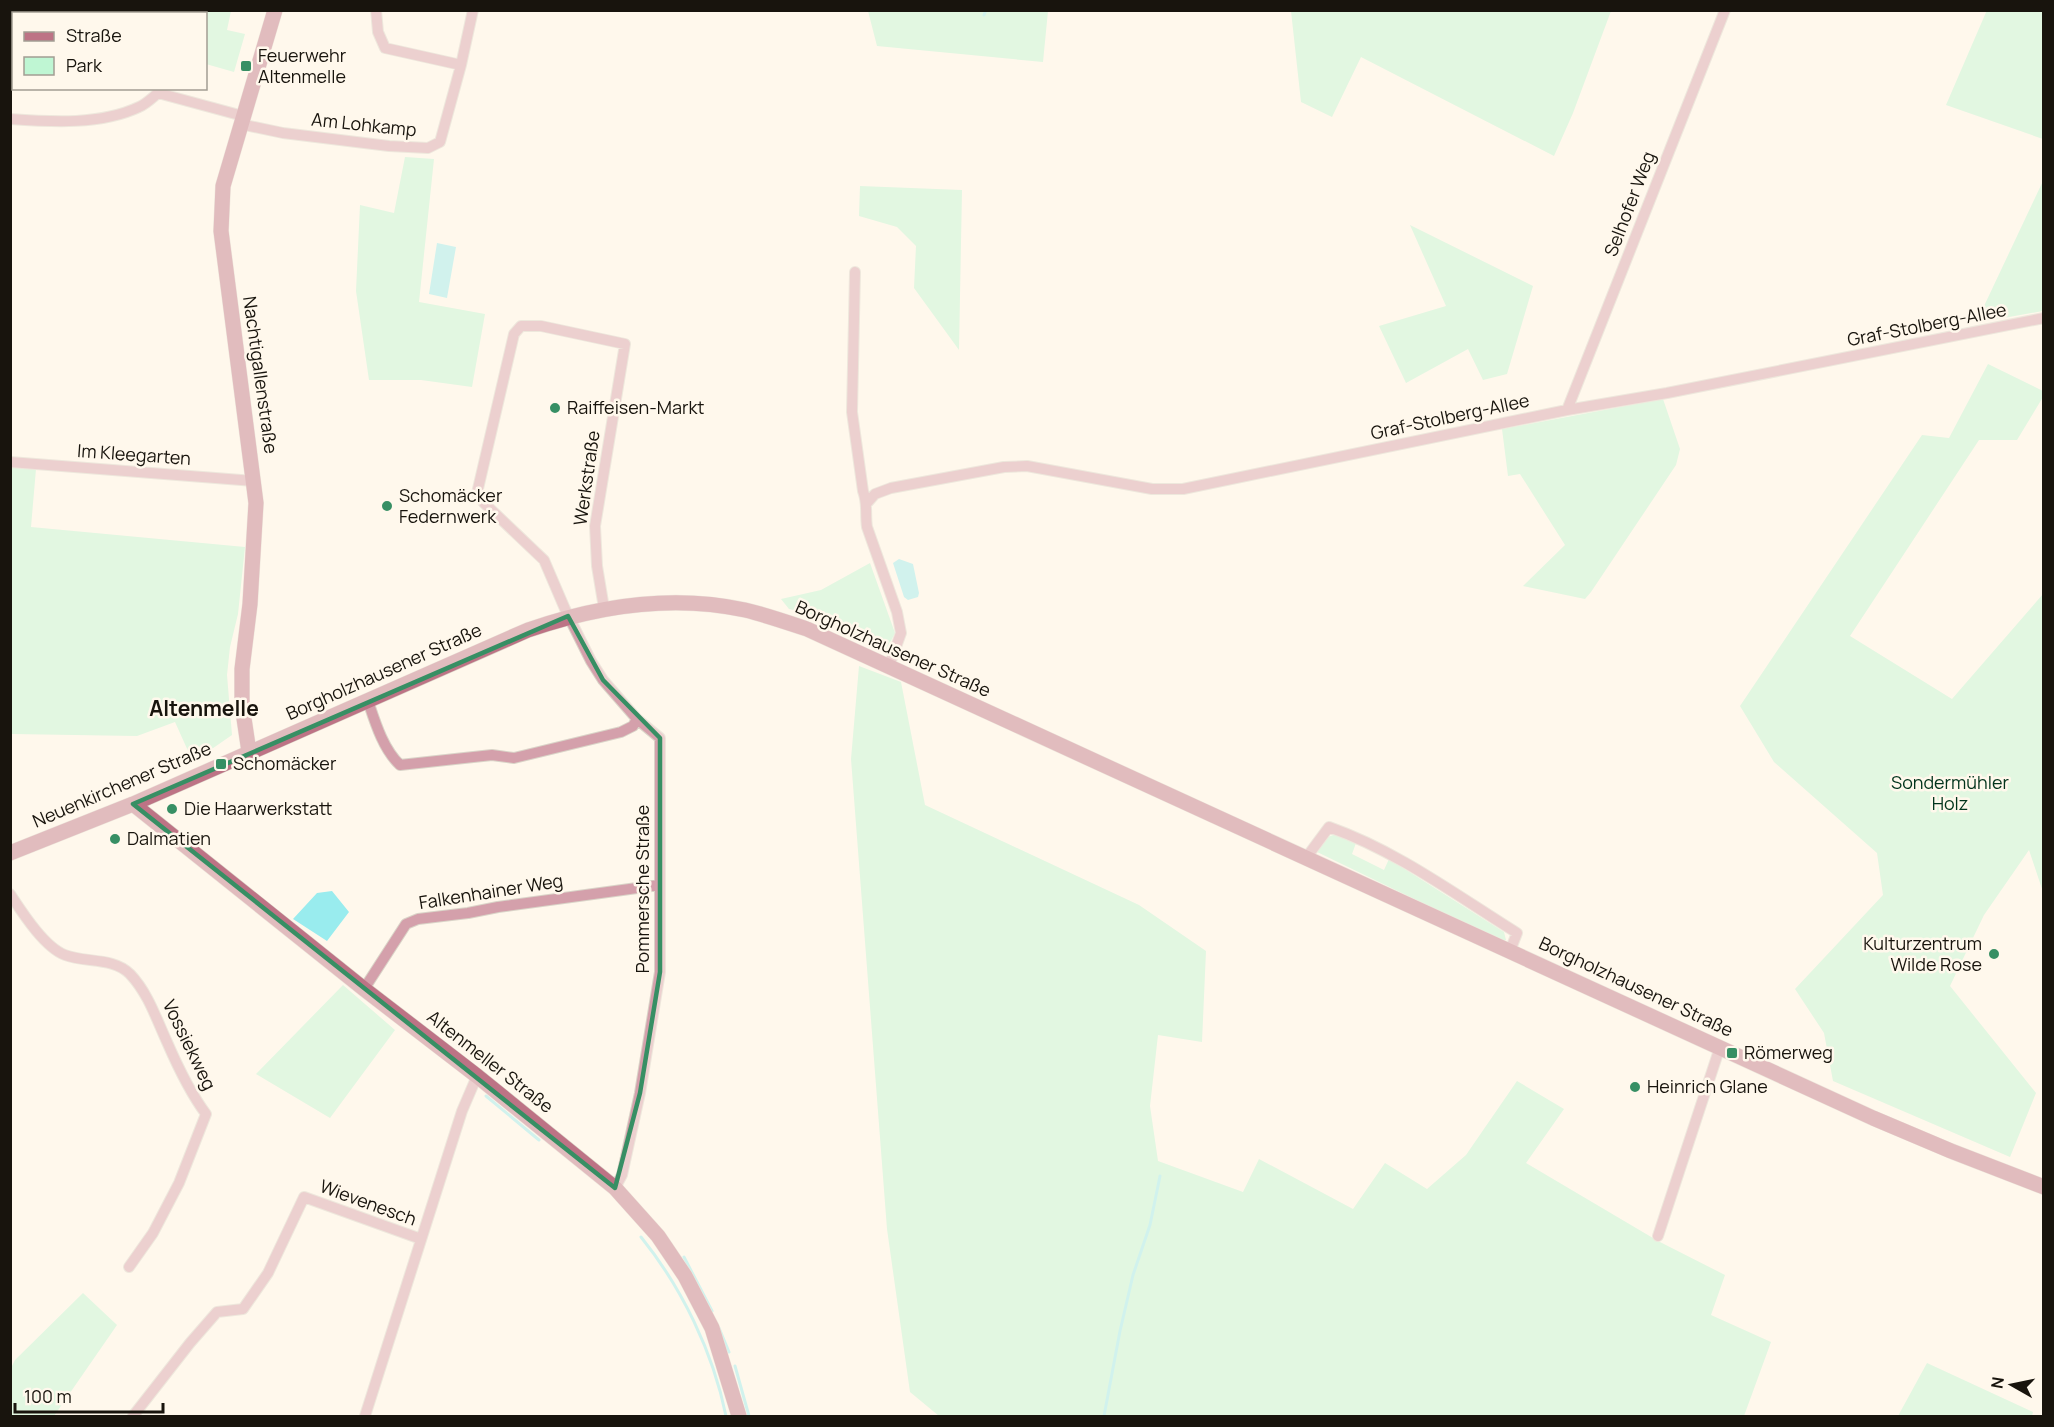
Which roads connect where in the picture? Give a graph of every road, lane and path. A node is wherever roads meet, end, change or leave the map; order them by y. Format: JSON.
{"nodes":[{"id":1,"x":276,"y":10,"type":"edge"},
{"id":2,"x":376,"y":10,"type":"edge"},
{"id":3,"x":473,"y":10,"type":"edge"},
{"id":4,"x":1725,"y":10,"type":"edge"},
{"id":5,"x":461,"y":65,"type":"junction"},
{"id":6,"x":159,"y":91,"type":"edge"},
{"id":7,"x":10,"y":119,"type":"edge"},
{"id":8,"x":242,"y":120,"type":"junction"},
{"id":9,"x":855,"y":272,"type":"dead end"},
{"id":10,"x":2043,"y":318,"type":"edge"},
{"id":11,"x":1567,"y":410,"type":"junction"},
{"id":12,"x":10,"y":462,"type":"edge"},
{"id":13,"x":254,"y":481,"type":"junction"},
{"id":14,"x":477,"y":493,"type":"joint"},
{"id":15,"x":867,"y":503,"type":"junction"},
{"id":16,"x":604,"y":608,"type":"junction"},
{"id":17,"x":568,"y":616,"type":"junction"},
{"id":18,"x":889,"y":666,"type":"junction"},
{"id":19,"x":368,"y":701,"type":"junction"},
{"id":20,"x":637,"y":719,"type":"junction"},
{"id":21,"x":249,"y":752,"type":"junction"},
{"id":22,"x":133,"y":804,"type":"junction"},
{"id":23,"x":10,"y":853,"type":"edge"},
{"id":24,"x":1306,"y":858,"type":"junction"},
{"id":25,"x":659,"y":885,"type":"junction"},
{"id":26,"x":10,"y":894,"type":"edge"},
{"id":27,"x":1510,"y":951,"type":"junction"},
{"id":28,"x":364,"y":989,"type":"junction"},
{"id":29,"x":1720,"y":1047,"type":"junction"},
{"id":30,"x":477,"y":1076,"type":"junction"},
{"id":31,"x":2043,"y":1187,"type":"edge"},
{"id":32,"x":615,"y":1188,"type":"junction"},
{"id":33,"x":1658,"y":1236,"type":"dead end"},
{"id":34,"x":421,"y":1239,"type":"junction"},
{"id":35,"x":129,"y":1267,"type":"dead end"},
{"id":36,"x":134,"y":1416,"type":"edge"},
{"id":37,"x":365,"y":1416,"type":"edge"},
{"id":38,"x":739,"y":1416,"type":"edge"}],
"edges":[{"from":1,"to":8,"type":"main road","name":"Nachtigallenstraße"},
{"from":2,"to":5,"type":"street"},
{"from":3,"to":5,"type":"street","name":"Am Lohkamp"},
{"from":4,"to":11,"type":"street","name":"Selhofer Weg"},
{"from":5,"to":8,"type":"street","name":"Am Lohkamp"},
{"from":6,"to":7,"type":"street"},
{"from":6,"to":8,"type":"street","name":"Am Lohkamp"},
{"from":8,"to":13,"type":"main road","name":"Nachtigallenstraße"},
{"from":9,"to":15,"type":"street"},
{"from":10,"to":11,"type":"street","name":"Graf-Stolberg-Allee"},
{"from":11,"to":15,"type":"street","name":"Graf-Stolberg-Allee"},
{"from":12,"to":13,"type":"street","name":"Im Kleegarten"},
{"from":13,"to":21,"type":"main road","name":"Nachtigallenstraße"},
{"from":14,"to":16,"type":"street","name":"Werkstraße"},
{"from":14,"to":17,"type":"street","name":"Pommersche Straße"},
{"from":15,"to":18,"type":"street"},
{"from":16,"to":17,"type":"main road","name":"Borgholzhausener Straße"},
{"from":16,"to":18,"type":"main road","name":"Borgholzhausener Straße"},
{"from":17,"to":19,"type":"main road","name":"Borgholzhausener Straße"},
{"from":17,"to":20,"type":"street","name":"Pommersche Straße"},
{"from":18,"to":24,"type":"main road","name":"Borgholzhausener Straße"},
{"from":19,"to":20,"type":"street"},
{"from":19,"to":21,"type":"main road","name":"Borgholzhausener Straße"},
{"from":20,"to":25,"type":"street","name":"Pommersche Straße"},
{"from":21,"to":22,"type":"main road","name":"Neuenkirchener Straße"},
{"from":22,"to":23,"type":"main road","name":"Neuenkirchener Straße"},
{"from":22,"to":28,"type":"main road","name":"Altenmeller Straße"},
{"from":24,"to":27,"type":"main road","name":"Borgholzhausener Straße"},
{"from":24,"to":27,"type":"street","name":"Borgholzhausener Straße"},
{"from":25,"to":28,"type":"street","name":"Falkenhainer Weg"},
{"from":25,"to":32,"type":"street","name":"Pommersche Straße"},
{"from":26,"to":35,"type":"street","name":"Vossiekweg"},
{"from":27,"to":29,"type":"main road","name":"Borgholzhausener Straße"},
{"from":28,"to":30,"type":"main road","name":"Altenmeller Straße"},
{"from":29,"to":31,"type":"main road","name":"Borgholzhausener Straße"},
{"from":29,"to":33,"type":"street"},
{"from":30,"to":32,"type":"main road","name":"Altenmeller Straße"},
{"from":30,"to":34,"type":"street","name":"Wievenesch"},
{"from":32,"to":38,"type":"main road","name":"Altenmeller Straße"},
{"from":34,"to":36,"type":"street","name":"Wievenesch"},
{"from":34,"to":37,"type":"street","name":"Wievenesch"}]}
